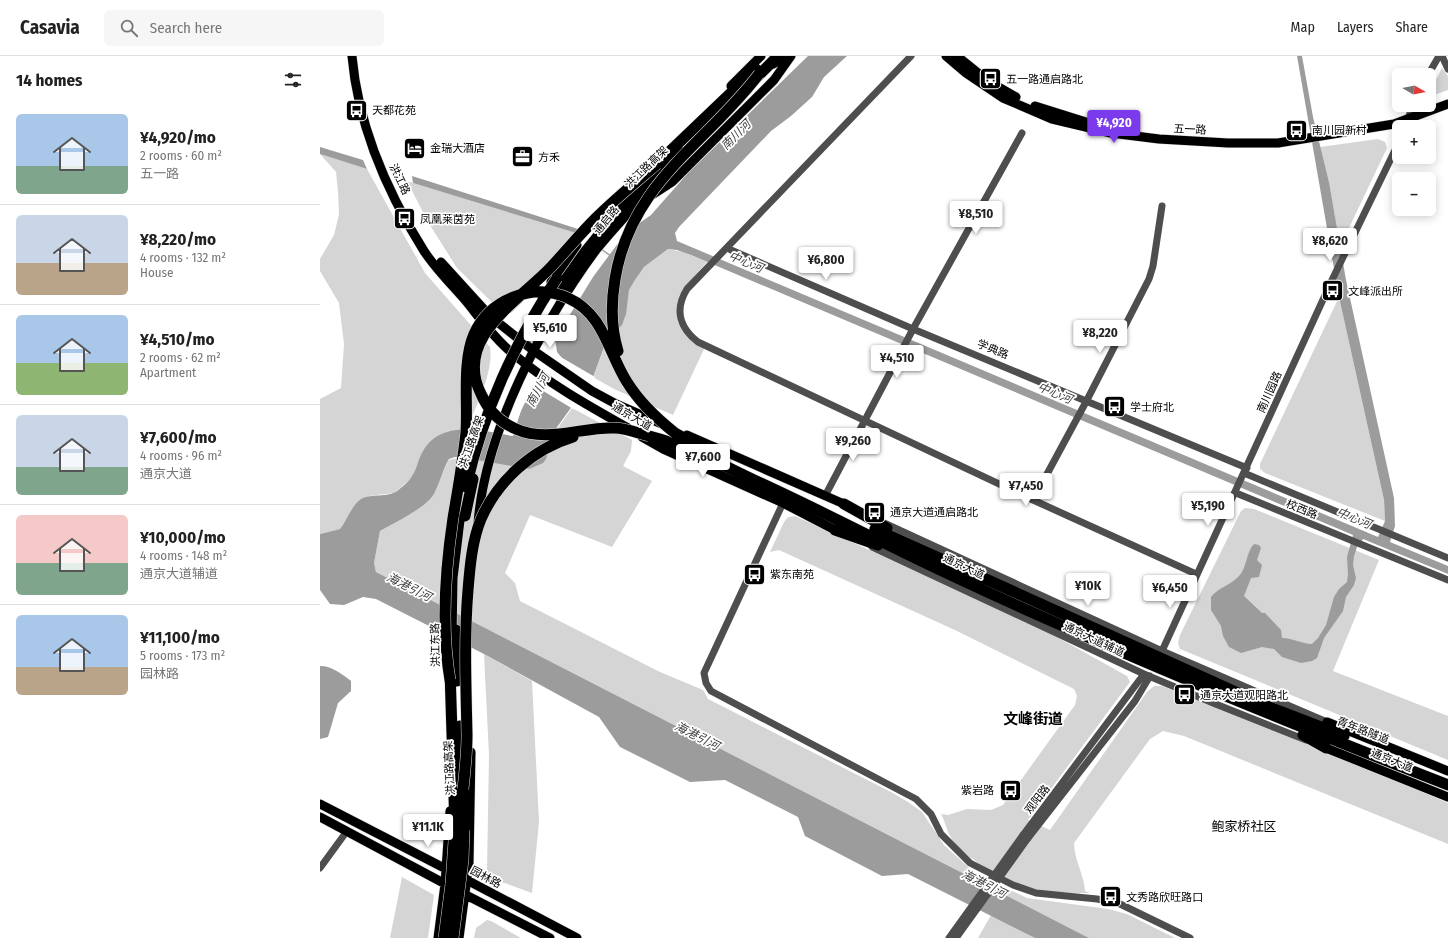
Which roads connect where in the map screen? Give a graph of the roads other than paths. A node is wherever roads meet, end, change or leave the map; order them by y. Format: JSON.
{"nodes":[{"id":1,"x":352,"y":56,"type":"edge"},
{"id":2,"x":357,"y":56,"type":"edge"},
{"id":3,"x":761,"y":56,"type":"edge"},
{"id":4,"x":769,"y":56,"type":"edge"},
{"id":5,"x":778,"y":56,"type":"edge"},
{"id":6,"x":787,"y":56,"type":"edge"},
{"id":7,"x":790,"y":56,"type":"edge"},
{"id":8,"x":912,"y":56,"type":"edge"},
{"id":9,"x":946,"y":56,"type":"edge"},
{"id":10,"x":956,"y":56,"type":"edge"},
{"id":11,"x":1439,"y":56,"type":"edge"},
{"id":12,"x":1442,"y":56,"type":"edge"},
{"id":13,"x":1432,"y":68,"type":"edge"},
{"id":14,"x":1448,"y":69,"type":"edge"},
{"id":15,"x":759,"y":74,"type":"junction"},
{"id":16,"x":1448,"y":98,"type":"edge"},
{"id":17,"x":1448,"y":104,"type":"edge"},
{"id":18,"x":1409,"y":120,"type":"edge"},
{"id":19,"x":1409,"y":120,"type":"edge"},
{"id":20,"x":1392,"y":123,"type":"edge"},
{"id":21,"x":1022,"y":133,"type":"dead end"},
{"id":22,"x":1308,"y":136,"type":"junction"},
{"id":23,"x":1392,"y":157,"type":"edge"},
{"id":24,"x":657,"y":164,"type":"junction"},
{"id":25,"x":1162,"y":206,"type":"dead end"},
{"id":26,"x":627,"y":214,"type":"junction"},
{"id":27,"x":731,"y":250,"type":"dead end"},
{"id":28,"x":913,"y":329,"type":"junction"},
{"id":29,"x":516,"y":337,"type":"junction"},
{"id":30,"x":510,"y":351,"type":"junction"},
{"id":31,"x":534,"y":351,"type":"junction"},
{"id":32,"x":527,"y":365,"type":"junction"},
{"id":33,"x":1087,"y":400,"type":"junction"},
{"id":34,"x":865,"y":420,"type":"junction"},
{"id":35,"x":675,"y":433,"type":"junction"},
{"id":36,"x":649,"y":436,"type":"junction"},
{"id":37,"x":1245,"y":472,"type":"junction"},
{"id":38,"x":1236,"y":491,"type":"junction"},
{"id":39,"x":825,"y":496,"type":"junction"},
{"id":40,"x":1032,"y":500,"type":"junction"},
{"id":41,"x":784,"y":503,"type":"junction"},
{"id":42,"x":844,"y":514,"type":"junction"},
{"id":43,"x":835,"y":530,"type":"junction"},
{"id":44,"x":1448,"y":558,"type":"edge"},
{"id":45,"x":958,"y":573,"type":"junction"},
{"id":46,"x":1196,"y":574,"type":"junction"},
{"id":47,"x":1448,"y":580,"type":"edge"},
{"id":48,"x":1162,"y":651,"type":"junction"},
{"id":49,"x":1147,"y":675,"type":"junction"},
{"id":50,"x":450,"y":680,"type":"junction"},
{"id":51,"x":1269,"y":711,"type":"junction"},
{"id":52,"x":1327,"y":722,"type":"junction"},
{"id":53,"x":1326,"y":748,"type":"junction"},
{"id":54,"x":1448,"y":772,"type":"edge"},
{"id":55,"x":1448,"y":777,"type":"edge"},
{"id":56,"x":1448,"y":785,"type":"edge"},
{"id":57,"x":463,"y":789,"type":"junction"},
{"id":58,"x":1448,"y":797,"type":"edge"},
{"id":59,"x":320,"y":804,"type":"edge"},
{"id":60,"x":320,"y":817,"type":"edge"},
{"id":61,"x":347,"y":831,"type":"junction"},
{"id":62,"x":1026,"y":837,"type":"junction"},
{"id":63,"x":320,"y":868,"type":"edge"},
{"id":64,"x":446,"y":869,"type":"junction"},
{"id":65,"x":468,"y":881,"type":"junction"},
{"id":66,"x":445,"y":884,"type":"junction"},
{"id":67,"x":466,"y":895,"type":"junction"},
{"id":68,"x":438,"y":938,"type":"edge"},
{"id":69,"x":444,"y":938,"type":"edge"},
{"id":70,"x":453,"y":938,"type":"edge"},
{"id":71,"x":459,"y":938,"type":"edge"},
{"id":72,"x":550,"y":938,"type":"edge"},
{"id":73,"x":577,"y":938,"type":"edge"},
{"id":74,"x":948,"y":938,"type":"edge"},
{"id":75,"x":956,"y":938,"type":"edge"},
{"id":76,"x":1190,"y":938,"type":"edge"}],
"edges":[{"from":1,"to":30,"type":"main road","name":"洪江路"},
{"from":2,"to":29,"type":"main road","name":"洪江路"},
{"from":3,"to":29,"type":"main road","name":"通启路"},
{"from":4,"to":24,"type":"highway","name":"洪江路高架"},
{"from":5,"to":15,"type":"highway","name":"洪江路高架"},
{"from":6,"to":26,"type":"main road","name":"通启路"},
{"from":7,"to":26,"type":"main road"},
{"from":8,"to":34,"type":"street"},
{"from":9,"to":22,"type":"main road","name":"五一路"},
{"from":10,"to":22,"type":"main road","name":"五一路"},
{"from":11,"to":13,"type":"street"},
{"from":12,"to":14,"type":"street"},
{"from":15,"to":35,"type":"highway","bridge":true},
{"from":15,"to":57,"type":"highway","name":"洪江路高架","bridge":true},
{"from":16,"to":18,"type":"main road","name":"五一路"},
{"from":17,"to":19,"type":"main road","name":"五一路"},
{"from":20,"to":22,"type":"main road","name":"五一路"},
{"from":21,"to":28,"type":"street"},
{"from":23,"to":37,"type":"street","name":"南川园路"},
{"from":24,"to":36,"type":"highway","bridge":true},
{"from":24,"to":50,"type":"highway","name":"洪江路高架","bridge":true},
{"from":25,"to":33,"type":"street"},
{"from":26,"to":31,"type":"main road","name":"通启路"},
{"from":27,"to":28,"type":"street","name":"学典路"},
{"from":28,"to":33,"type":"street","name":"学典路"},
{"from":28,"to":34,"type":"street"},
{"from":29,"to":30,"type":"main road","name":"洪江东路"},
{"from":29,"to":31,"type":"main road","name":"通京大道"},
{"from":30,"to":32,"type":"main road","name":"通京大道"},
{"from":30,"to":64,"type":"main road","name":"洪江东路","bridge":true},
{"from":31,"to":32,"type":"main road"},
{"from":31,"to":39,"type":"main road","name":"通京大道"},
{"from":32,"to":41,"type":"main road","name":"通京大道"},
{"from":32,"to":65,"type":"main road","bridge":true},
{"from":33,"to":37,"type":"street","name":"学典路"},
{"from":33,"to":40,"type":"street"},
{"from":34,"to":39,"type":"street"},
{"from":34,"to":40,"type":"street"},
{"from":35,"to":42,"type":"highway","name":"通京大道"},
{"from":35,"to":50,"type":"highway","bridge":true},
{"from":36,"to":42,"type":"highway","name":"通京大道"},
{"from":36,"to":57,"type":"highway","bridge":true},
{"from":37,"to":38,"type":"street","name":"南川园路"},
{"from":37,"to":44,"type":"street","name":"校西路"},
{"from":38,"to":46,"type":"street","name":"南川园路"},
{"from":38,"to":47,"type":"street","name":"校西路"},
{"from":39,"to":42,"type":"main road","name":"通京大道"},
{"from":40,"to":46,"type":"street"},
{"from":41,"to":43,"type":"main road","name":"通京大道"},
{"from":41,"to":76,"type":"street"},
{"from":42,"to":45,"type":"highway","name":"通京大道"},
{"from":42,"to":45,"type":"highway"},
{"from":42,"to":48,"type":"street","name":"通京大道辅道"},
{"from":43,"to":45,"type":"highway"},
{"from":43,"to":49,"type":"street","name":"通京大道辅道"},
{"from":45,"to":51,"type":"highway","name":"通京大道"},
{"from":46,"to":48,"type":"street","name":"南川园路"},
{"from":48,"to":52,"type":"street","name":"通京大道辅道"},
{"from":49,"to":53,"type":"street","name":"通京大道辅道"},
{"from":49,"to":62,"type":"street","name":"观阳路"},
{"from":50,"to":69,"type":"highway","name":"洪江路高架","bridge":true},
{"from":51,"to":52,"type":"highway"},
{"from":51,"to":53,"type":"highway"},
{"from":51,"to":55,"type":"highway","name":"青年路隧道"},
{"from":51,"to":56,"type":"highway","name":"青年路隧道"},
{"from":52,"to":54,"type":"main road","name":"通京大道"},
{"from":53,"to":58,"type":"main road","name":"通京大道"},
{"from":57,"to":70,"type":"highway","name":"洪江路高架","bridge":true},
{"from":59,"to":64,"type":"main road","name":"园林路"},
{"from":60,"to":61,"type":"main road"},
{"from":61,"to":63,"type":"street"},
{"from":61,"to":66,"type":"main road"},
{"from":62,"to":74,"type":"street","name":"观阳路","bridge":true},
{"from":62,"to":75,"type":"street","name":"观阳路","bridge":true},
{"from":64,"to":65,"type":"main road","name":"园林路"},
{"from":64,"to":66,"type":"main road","name":"洪江东路"},
{"from":65,"to":67,"type":"main road"},
{"from":65,"to":73,"type":"main road","name":"园林路"},
{"from":66,"to":67,"type":"main road"},
{"from":66,"to":68,"type":"main road","name":"洪江东路"},
{"from":67,"to":71,"type":"main road"},
{"from":67,"to":72,"type":"main road"}]}
